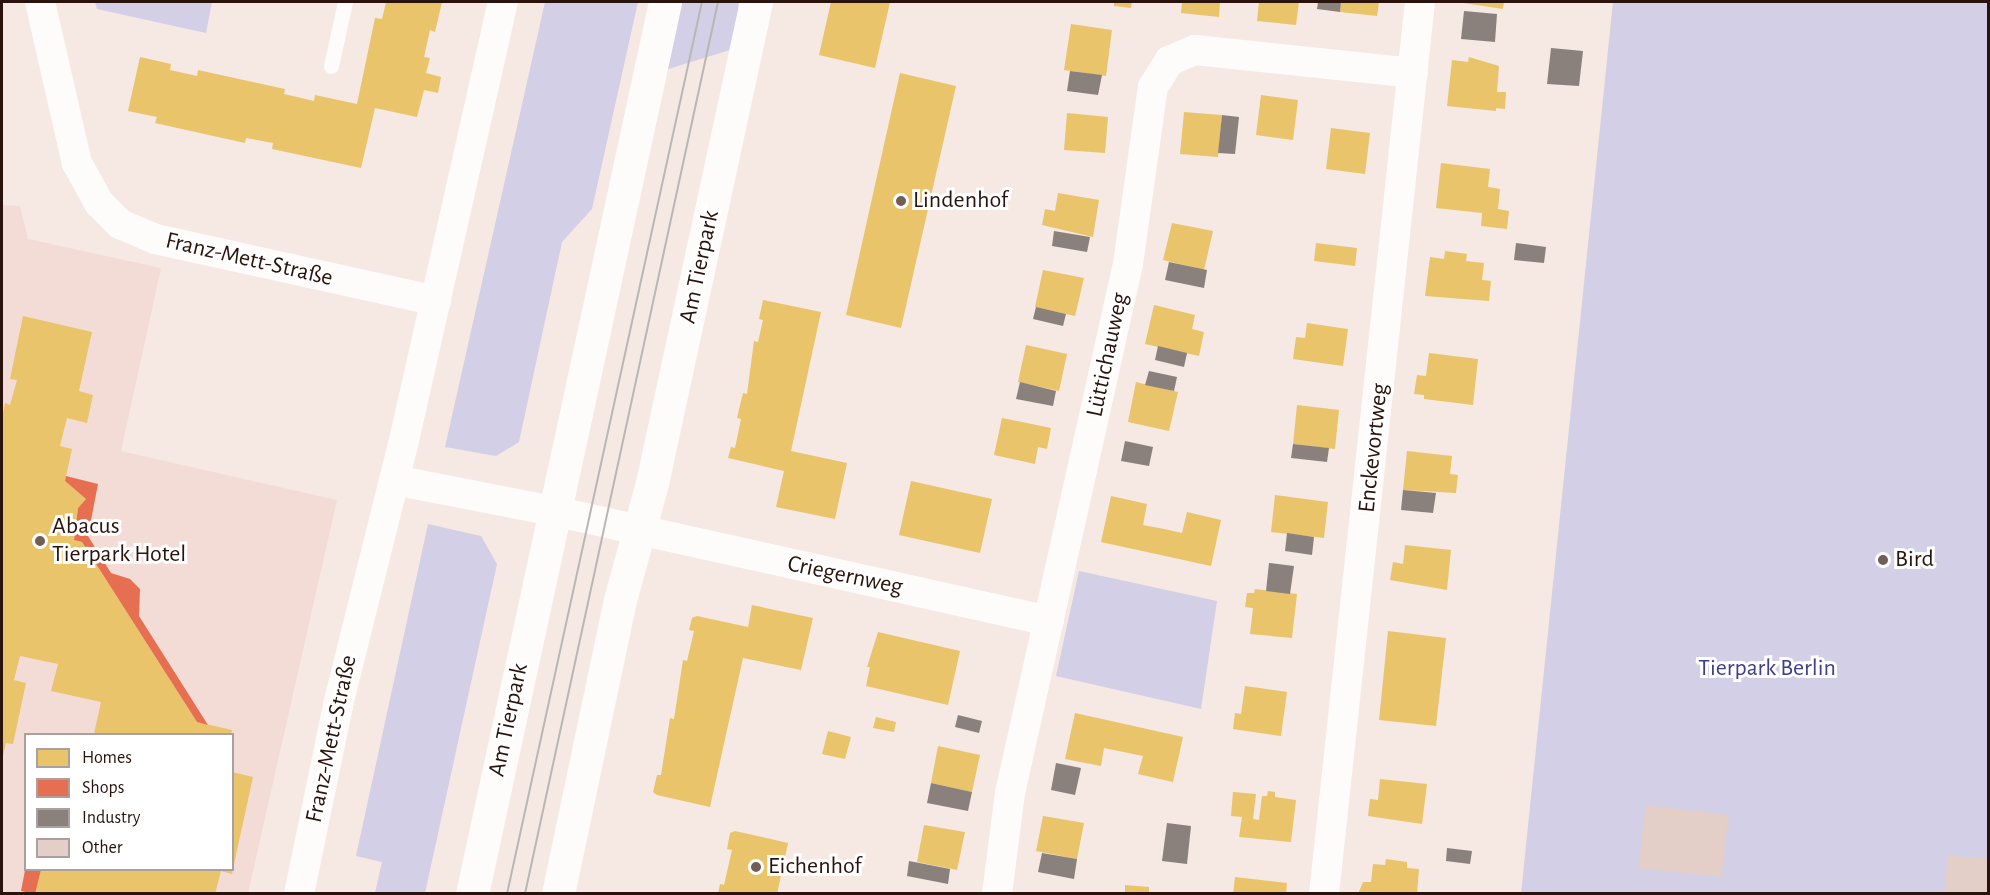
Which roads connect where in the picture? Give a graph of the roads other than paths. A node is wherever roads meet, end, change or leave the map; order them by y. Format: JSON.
{"nodes":[{"id":1,"x":40,"y":2,"type":"edge"},
{"id":2,"x":345,"y":2,"type":"edge"},
{"id":3,"x":503,"y":2,"type":"edge"},
{"id":4,"x":665,"y":2,"type":"edge"},
{"id":5,"x":756,"y":2,"type":"edge"},
{"id":6,"x":1420,"y":2,"type":"edge"},
{"id":7,"x":331,"y":66,"type":"dead end"},
{"id":8,"x":1413,"y":73,"type":"junction"},
{"id":9,"x":436,"y":301,"type":"junction"},
{"id":10,"x":394,"y":480,"type":"junction"},
{"id":11,"x":554,"y":511,"type":"junction"},
{"id":12,"x":641,"y":531,"type":"junction"},
{"id":13,"x":1049,"y":621,"type":"junction"},
{"id":14,"x":299,"y":894,"type":"edge"},
{"id":15,"x":472,"y":894,"type":"edge"},
{"id":16,"x":558,"y":894,"type":"edge"},
{"id":17,"x":997,"y":894,"type":"edge"},
{"id":18,"x":1324,"y":894,"type":"edge"}],
"edges":[{"from":1,"to":9,"type":"street","name":"Franz-Mett-Straße"},
{"from":2,"to":7,"type":"lane"},
{"from":3,"to":9,"type":"street"},
{"from":4,"to":11,"type":"main road","name":"Am Tierpark"},
{"from":5,"to":12,"type":"main road","name":"Am Tierpark"},
{"from":6,"to":8,"type":"street","name":"Enckevortweg"},
{"from":8,"to":13,"type":"street","name":"Lüttichauweg"},
{"from":8,"to":18,"type":"street","name":"Enckevortweg"},
{"from":9,"to":10,"type":"street","name":"Franz-Mett-Straße"},
{"from":10,"to":11,"type":"street"},
{"from":10,"to":14,"type":"street","name":"Franz-Mett-Straße"},
{"from":11,"to":12,"type":"street"},
{"from":11,"to":15,"type":"main road","name":"Am Tierpark"},
{"from":12,"to":13,"type":"street","name":"Criegernweg"},
{"from":12,"to":16,"type":"main road","name":"Am Tierpark"},
{"from":13,"to":17,"type":"street","name":"Lüttichauweg"}]}
